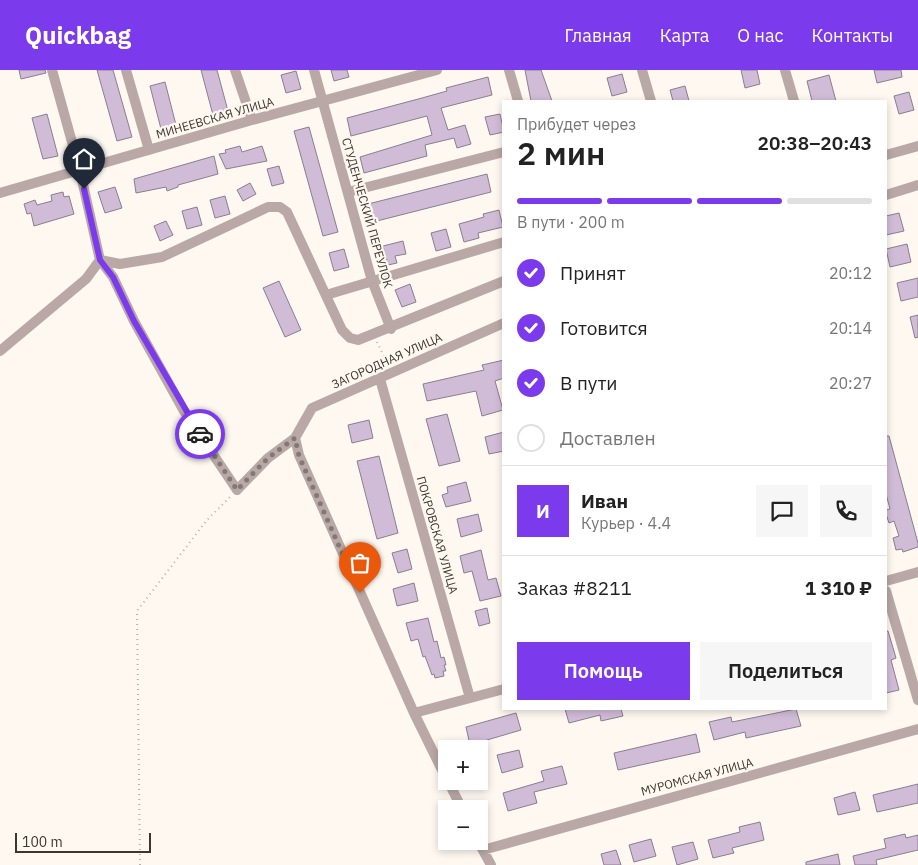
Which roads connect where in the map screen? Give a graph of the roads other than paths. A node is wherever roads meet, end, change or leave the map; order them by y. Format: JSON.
{"nodes":[{"id":1,"x":52,"y":70,"type":"edge"},
{"id":2,"x":126,"y":70,"type":"edge"},
{"id":3,"x":235,"y":70,"type":"edge"},
{"id":4,"x":314,"y":70,"type":"edge"},
{"id":5,"x":437,"y":70,"type":"edge"},
{"id":6,"x":509,"y":70,"type":"edge"},
{"id":7,"x":642,"y":70,"type":"edge"},
{"id":8,"x":785,"y":70,"type":"edge"},
{"id":9,"x":424,"y":72,"type":"edge"},
{"id":10,"x":518,"y":100,"type":"edge"},
{"id":11,"x":651,"y":100,"type":"edge"},
{"id":12,"x":794,"y":100,"type":"edge"},
{"id":13,"x":323,"y":102,"type":"junction"},
{"id":14,"x":252,"y":120,"type":"junction"},
{"id":15,"x":918,"y":146,"type":"edge"},
{"id":16,"x":149,"y":150,"type":"junction"},
{"id":17,"x":502,"y":153,"type":"edge"},
{"id":18,"x":887,"y":155,"type":"edge"},
{"id":19,"x":80,"y":171,"type":"junction"},
{"id":20,"x":918,"y":185,"type":"edge"},
{"id":21,"x":348,"y":192,"type":"junction"},
{"id":22,"x":0,"y":194,"type":"edge"},
{"id":23,"x":887,"y":195,"type":"edge"},
{"id":24,"x":502,"y":243,"type":"edge"},
{"id":25,"x":100,"y":260,"type":"junction"},
{"id":26,"x":372,"y":281,"type":"junction"},
{"id":27,"x":502,"y":282,"type":"edge"},
{"id":28,"x":326,"y":295,"type":"junction"},
{"id":29,"x":502,"y":324,"type":"edge"},
{"id":30,"x":391,"y":329,"type":"junction"},
{"id":31,"x":0,"y":351,"type":"edge"},
{"id":32,"x":380,"y":379,"type":"junction"},
{"id":33,"x":295,"y":438,"type":"junction"},
{"id":34,"x":918,"y":572,"type":"edge"},
{"id":35,"x":887,"y":581,"type":"edge"},
{"id":36,"x":887,"y":594,"type":"edge"},
{"id":37,"x":502,"y":689,"type":"edge"},
{"id":38,"x":470,"y":698,"type":"junction"},
{"id":39,"x":918,"y":700,"type":"edge"},
{"id":40,"x":414,"y":713,"type":"junction"},
{"id":41,"x":918,"y":729,"type":"edge"},
{"id":42,"x":438,"y":762,"type":"edge"},
{"id":43,"x":488,"y":844,"type":"edge"},
{"id":44,"x":482,"y":850,"type":"edge"},
{"id":45,"x":491,"y":865,"type":"edge"}],
"edges":[{"from":1,"to":19,"type":"street"},
{"from":2,"to":16,"type":"street"},
{"from":3,"to":14,"type":"street"},
{"from":4,"to":13,"type":"street","name":"СТУДЕНЧЕСКИЙ ПЕРЕУЛОК"},
{"from":5,"to":9,"type":"street","name":"МИНЕЕВСКАЯ УЛИЦА"},
{"from":6,"to":10,"type":"street"},
{"from":7,"to":11,"type":"street"},
{"from":8,"to":12,"type":"street"},
{"from":9,"to":13,"type":"street","name":"МИНЕЕВСКАЯ УЛИЦА"},
{"from":13,"to":14,"type":"street","name":"МИНЕЕВСКАЯ УЛИЦА"},
{"from":13,"to":21,"type":"street","name":"СТУДЕНЧЕСКИЙ ПЕРЕУЛОК"},
{"from":14,"to":16,"type":"street","name":"МИНЕЕВСКАЯ УЛИЦА"},
{"from":15,"to":18,"type":"street"},
{"from":16,"to":19,"type":"street","name":"МИНЕЕВСКАЯ УЛИЦА"},
{"from":17,"to":21,"type":"street"},
{"from":19,"to":22,"type":"street","name":"МИНЕЕВСКАЯ УЛИЦА"},
{"from":19,"to":25,"type":"street"},
{"from":20,"to":23,"type":"street"},
{"from":21,"to":26,"type":"street","name":"СТУДЕНЧЕСКИЙ ПЕРЕУЛОК"},
{"from":24,"to":26,"type":"street"},
{"from":25,"to":28,"type":"street"},
{"from":25,"to":31,"type":"street"},
{"from":25,"to":33,"type":"street"},
{"from":26,"to":28,"type":"street"},
{"from":26,"to":30,"type":"street","name":"СТУДЕНЧЕСКИЙ ПЕРЕУЛОК"},
{"from":27,"to":30,"type":"street"},
{"from":28,"to":30,"type":"street"},
{"from":29,"to":32,"type":"street","name":"ЗАГОРОДНАЯ УЛИЦА"},
{"from":32,"to":33,"type":"street","name":"ЗАГОРОДНАЯ УЛИЦА"},
{"from":32,"to":38,"type":"street","name":"ПОКРОВСКАЯ УЛИЦА"},
{"from":33,"to":40,"type":"street"},
{"from":34,"to":35,"type":"street"},
{"from":36,"to":39,"type":"street"},
{"from":37,"to":38,"type":"street"},
{"from":38,"to":40,"type":"street"},
{"from":40,"to":42,"type":"street"},
{"from":41,"to":43,"type":"street","name":"МУРОМСКАЯ УЛИЦА"},
{"from":44,"to":45,"type":"street"}]}
